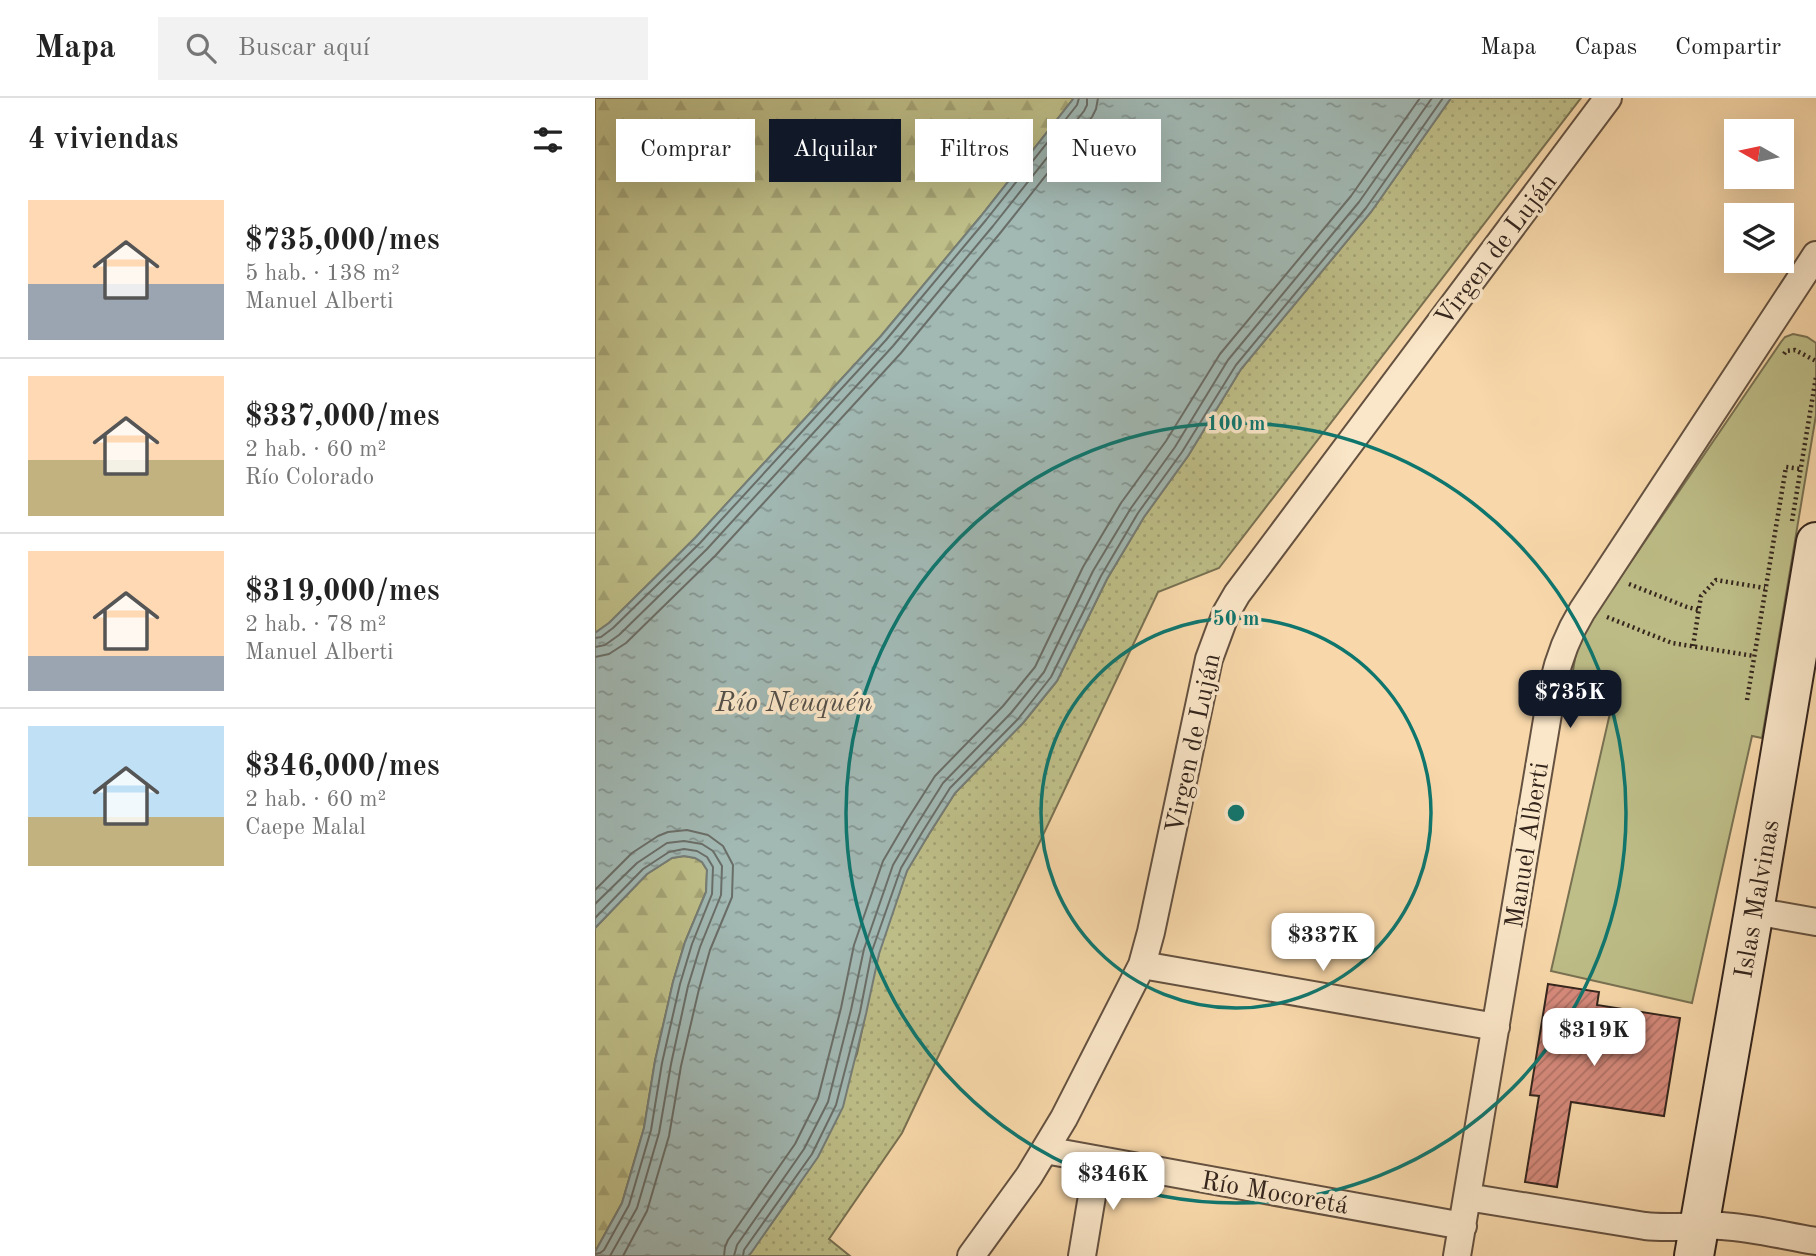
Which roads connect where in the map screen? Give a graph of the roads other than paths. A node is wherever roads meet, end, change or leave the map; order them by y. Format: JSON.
{"nodes":[{"id":1,"x":1608,"y":98,"type":"edge"},
{"id":2,"x":1816,"y":255,"type":"edge"},
{"id":3,"x":1816,"y":542,"type":"edge"},
{"id":4,"x":1809,"y":628,"type":"edge"},
{"id":5,"x":1755,"y":911,"type":"junction"},
{"id":6,"x":1816,"y":922,"type":"edge"},
{"id":7,"x":1142,"y":965,"type":"junction"},
{"id":8,"x":1496,"y":1027,"type":"junction"},
{"id":9,"x":1045,"y":1150,"type":"junction"},
{"id":10,"x":1098,"y":1160,"type":"junction"},
{"id":11,"x":1467,"y":1197,"type":"junction"},
{"id":12,"x":1462,"y":1226,"type":"junction"},
{"id":13,"x":1697,"y":1241,"type":"edge"},
{"id":14,"x":1816,"y":1241,"type":"edge"},
{"id":15,"x":971,"y":1256,"type":"edge"},
{"id":16,"x":1082,"y":1256,"type":"edge"},
{"id":17,"x":1457,"y":1256,"type":"edge"}],
"edges":[{"from":1,"to":7,"type":"street","name":"Virgen de Luján"},
{"from":2,"to":8,"type":"street","name":"Manuel Alberti"},
{"from":3,"to":4,"type":"main road","name":"Islas Malvinas"},
{"from":4,"to":5,"type":"main road","name":"Islas Malvinas"},
{"from":5,"to":6,"type":"street"},
{"from":5,"to":13,"type":"main road","name":"Islas Malvinas"},
{"from":7,"to":8,"type":"street"},
{"from":7,"to":9,"type":"street","name":"Virgen de Luján"},
{"from":8,"to":11,"type":"street","name":"Manuel Alberti"},
{"from":9,"to":10,"type":"street","name":"Río Mocoretá"},
{"from":9,"to":15,"type":"street","name":"Virgen de Luján"},
{"from":10,"to":12,"type":"street","name":"Río Mocoretá"},
{"from":10,"to":16,"type":"street"},
{"from":11,"to":12,"type":"street","name":"Manuel Alberti"},
{"from":11,"to":13,"type":"street"},
{"from":12,"to":17,"type":"street","name":"Manuel Alberti"},
{"from":13,"to":14,"type":"street"}]}
